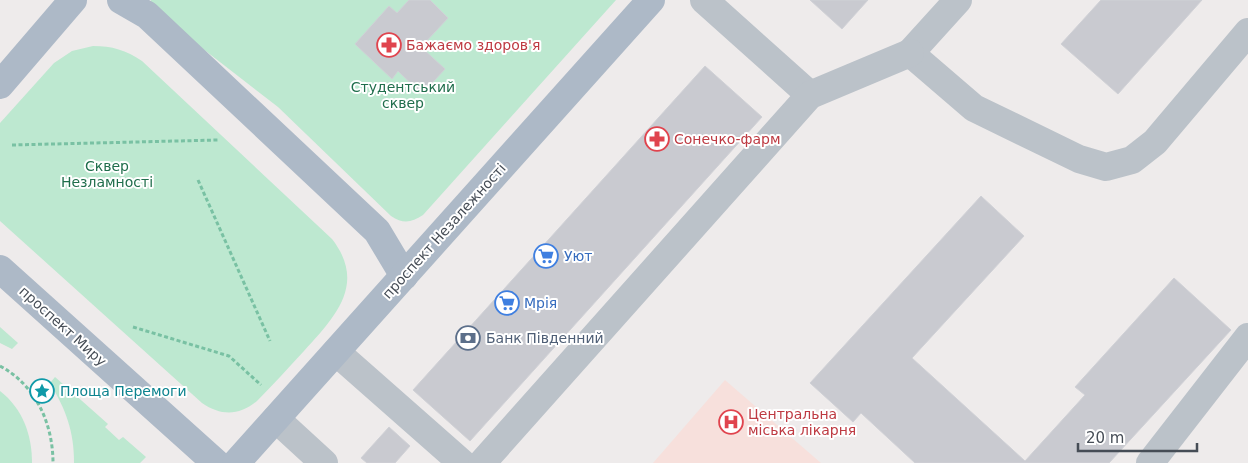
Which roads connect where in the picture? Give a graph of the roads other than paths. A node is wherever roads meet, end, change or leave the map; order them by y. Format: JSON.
{"nodes":[{"id":1,"x":73,"y":0,"type":"edge"},
{"id":2,"x":121,"y":0,"type":"edge"},
{"id":3,"x":652,"y":0,"type":"edge"},
{"id":4,"x":704,"y":0,"type":"edge"},
{"id":5,"x":958,"y":0,"type":"edge"},
{"id":6,"x":1248,"y":32,"type":"edge"},
{"id":7,"x":910,"y":53,"type":"junction"},
{"id":8,"x":0,"y":85,"type":"edge"},
{"id":9,"x":810,"y":96,"type":"junction"},
{"id":10,"x":0,"y":269,"type":"edge"},
{"id":11,"x":404,"y":276,"type":"junction"},
{"id":12,"x":1248,"y":337,"type":"edge"},
{"id":13,"x":336,"y":352,"type":"junction"},
{"id":14,"x":276,"y":419,"type":"junction"},
{"id":15,"x":216,"y":463,"type":"edge"},
{"id":16,"x":236,"y":463,"type":"edge"},
{"id":17,"x":324,"y":463,"type":"edge"},
{"id":18,"x":462,"y":463,"type":"edge"},
{"id":19,"x":482,"y":463,"type":"edge"},
{"id":20,"x":1150,"y":463,"type":"edge"}],
"edges":[{"from":1,"to":8,"type":"main road"},
{"from":2,"to":11,"type":"main road"},
{"from":3,"to":11,"type":"main road","name":"проспект Незалежності"},
{"from":4,"to":9,"type":"lane"},
{"from":5,"to":7,"type":"lane"},
{"from":6,"to":7,"type":"lane"},
{"from":7,"to":9,"type":"lane"},
{"from":9,"to":19,"type":"lane"},
{"from":10,"to":15,"type":"main road","name":"проспект Миру"},
{"from":11,"to":13,"type":"main road","name":"проспект Незалежності"},
{"from":12,"to":20,"type":"lane"},
{"from":13,"to":14,"type":"main road","name":"проспект Незалежності"},
{"from":13,"to":18,"type":"lane"},
{"from":14,"to":16,"type":"main road","name":"проспект Незалежності"},
{"from":14,"to":17,"type":"lane"}]}
